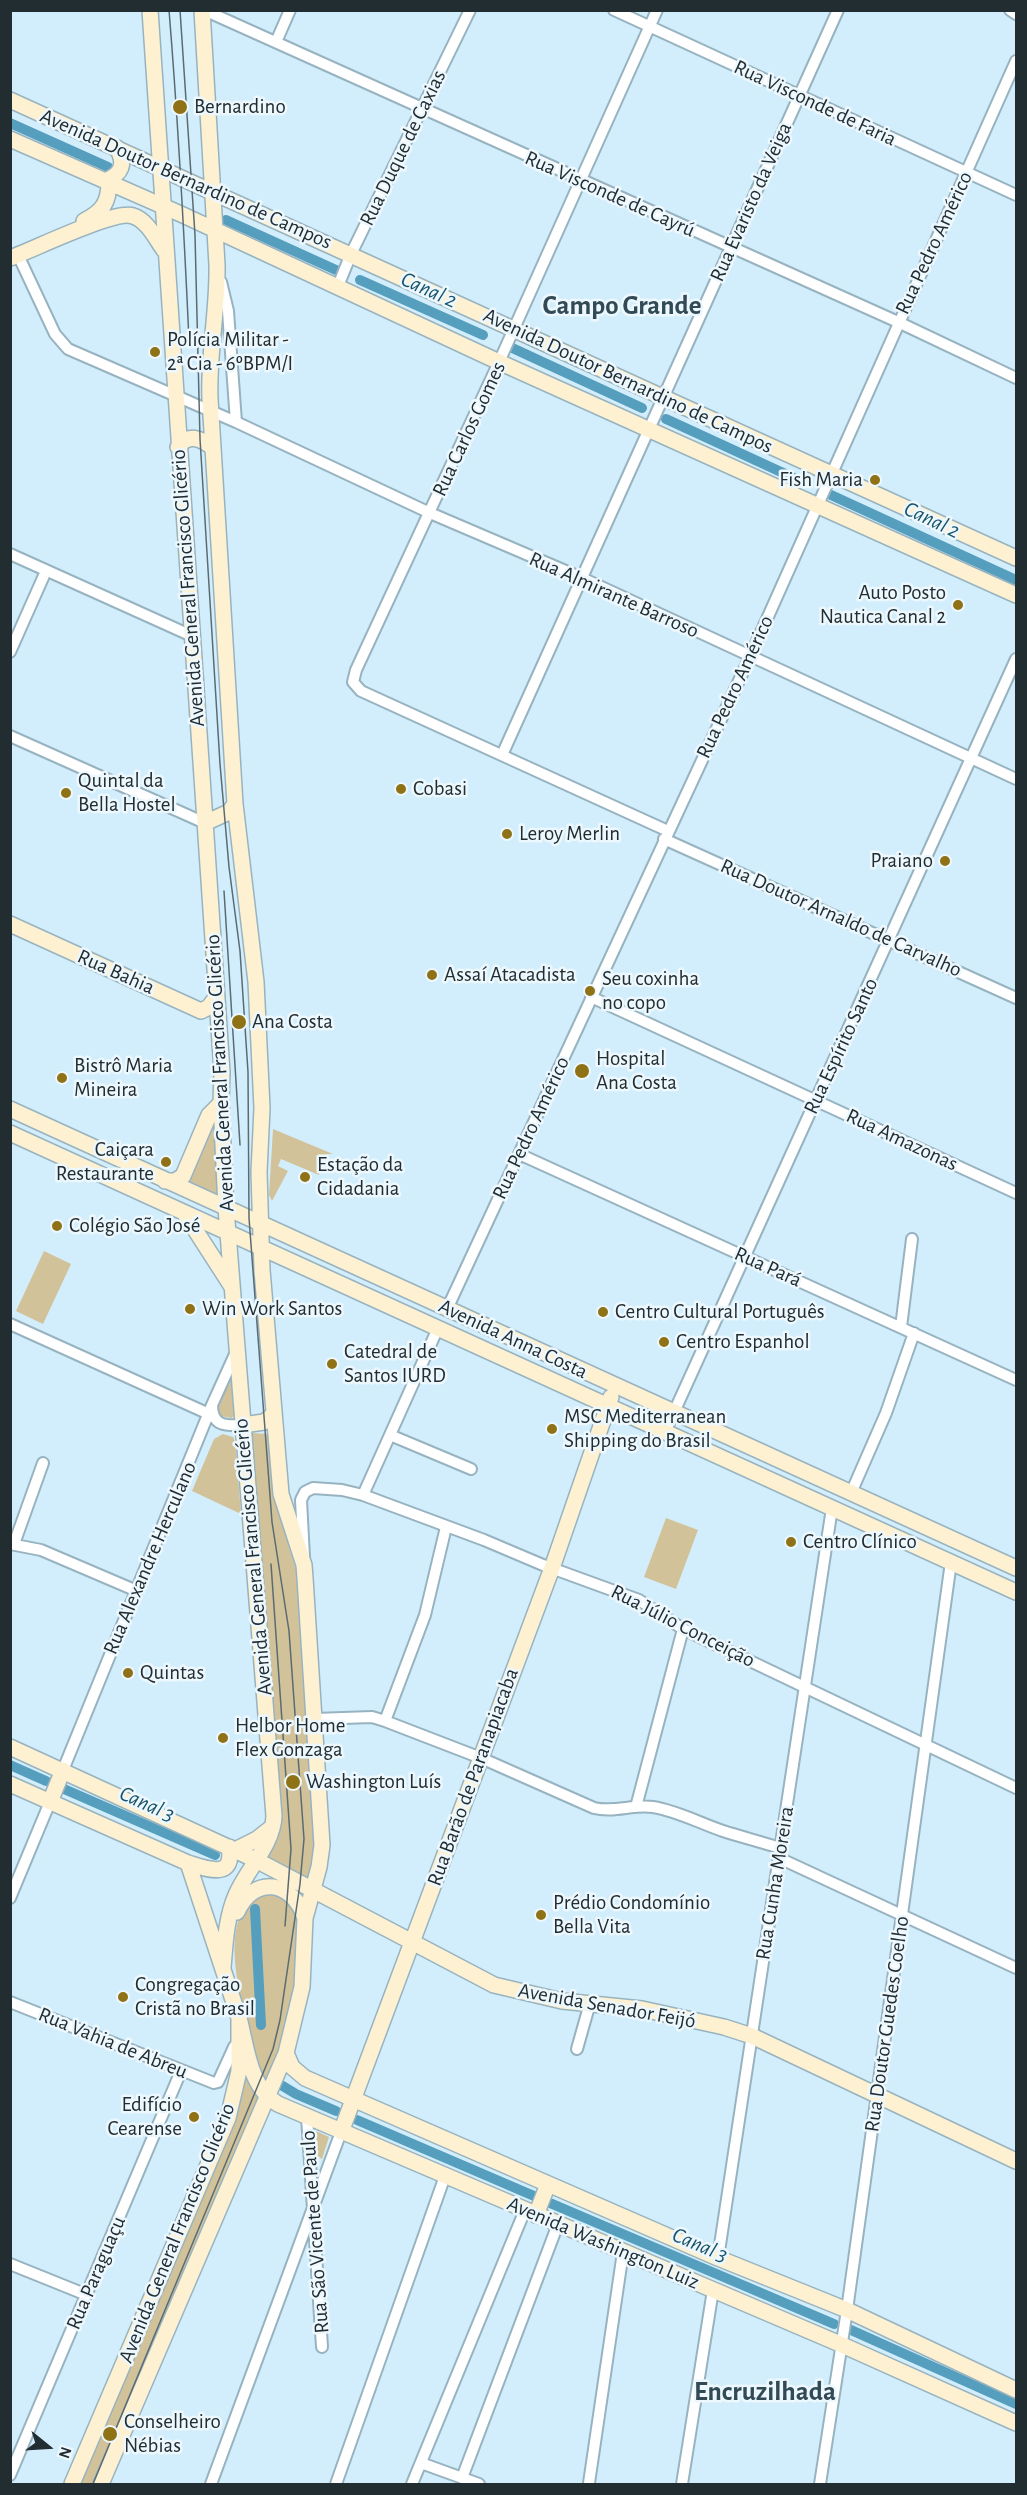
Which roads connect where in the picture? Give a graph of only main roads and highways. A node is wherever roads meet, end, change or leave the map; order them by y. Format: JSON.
{"nodes":[{"id":1,"x":150,"y":10,"type":"edge"},
{"id":2,"x":203,"y":10,"type":"edge"},
{"id":3,"x":10,"y":100,"type":"edge"},
{"id":4,"x":10,"y":139,"type":"edge"},
{"id":5,"x":117,"y":148,"type":"junction"},
{"id":6,"x":159,"y":167,"type":"junction"},
{"id":7,"x":107,"y":182,"type":"junction"},
{"id":8,"x":212,"y":191,"type":"junction"},
{"id":9,"x":162,"y":206,"type":"junction"},
{"id":10,"x":214,"y":229,"type":"junction"},
{"id":11,"x":48,"y":242,"type":"junction"},
{"id":12,"x":164,"y":250,"type":"junction"},
{"id":13,"x":14,"y":257,"type":"edge"},
{"id":14,"x":178,"y":447,"type":"junction"},
{"id":15,"x":213,"y":448,"type":"junction"},
{"id":16,"x":1017,"y":558,"type":"edge"},
{"id":17,"x":1017,"y":595,"type":"edge"},
{"id":18,"x":235,"y":804,"type":"junction"},
{"id":19,"x":205,"y":823,"type":"junction"},
{"id":20,"x":10,"y":924,"type":"edge"},
{"id":21,"x":217,"y":996,"type":"junction"},
{"id":22,"x":221,"y":1103,"type":"junction"},
{"id":23,"x":10,"y":1109,"type":"edge"},
{"id":24,"x":10,"y":1133,"type":"edge"},
{"id":25,"x":165,"y":1181,"type":"junction"},
{"id":26,"x":226,"y":1208,"type":"junction"},
{"id":27,"x":184,"y":1214,"type":"junction"},
{"id":28,"x":261,"y":1224,"type":"junction"},
{"id":29,"x":228,"y":1233,"type":"junction"},
{"id":30,"x":262,"y":1248,"type":"junction"},
{"id":31,"x":289,"y":1261,"type":"junction"},
{"id":32,"x":234,"y":1290,"type":"junction"},
{"id":33,"x":265,"y":1293,"type":"junction"},
{"id":34,"x":396,"y":1309,"type":"junction"},
{"id":35,"x":447,"y":1309,"type":"junction"},
{"id":36,"x":615,"y":1386,"type":"junction"},
{"id":37,"x":608,"y":1406,"type":"junction"},
{"id":38,"x":274,"y":1414,"type":"junction"},
{"id":39,"x":243,"y":1425,"type":"junction"},
{"id":40,"x":1017,"y":1568,"type":"edge"},
{"id":41,"x":1017,"y":1592,"type":"edge"},
{"id":42,"x":10,"y":1747,"type":"edge"},
{"id":43,"x":61,"y":1773,"type":"junction"},
{"id":44,"x":10,"y":1784,"type":"edge"},
{"id":45,"x":52,"y":1797,"type":"junction"},
{"id":46,"x":273,"y":1826,"type":"junction"},
{"id":47,"x":232,"y":1849,"type":"junction"},
{"id":48,"x":188,"y":1863,"type":"junction"},
{"id":49,"x":257,"y":1866,"type":"junction"},
{"id":50,"x":313,"y":1891,"type":"junction"},
{"id":51,"x":305,"y":1918,"type":"junction"},
{"id":52,"x":413,"y":1941,"type":"junction"},
{"id":53,"x":225,"y":1948,"type":"junction"},
{"id":54,"x":223,"y":1968,"type":"junction"},
{"id":55,"x":239,"y":2018,"type":"junction"},
{"id":56,"x":286,"y":2053,"type":"junction"},
{"id":57,"x":267,"y":2094,"type":"junction"},
{"id":58,"x":354,"y":2099,"type":"junction"},
{"id":59,"x":341,"y":2132,"type":"junction"},
{"id":60,"x":1017,"y":2161,"type":"edge"},
{"id":61,"x":548,"y":2184,"type":"junction"},
{"id":62,"x":531,"y":2213,"type":"junction"},
{"id":63,"x":1017,"y":2390,"type":"edge"},
{"id":64,"x":1017,"y":2423,"type":"edge"},
{"id":65,"x":72,"y":2484,"type":"edge"},
{"id":66,"x":101,"y":2484,"type":"edge"}],
"edges":[{"from":1,"to":6,"type":"main road","name":"Avenida General Francisco Glicério"},
{"from":2,"to":8,"type":"main road","name":"Avenida General Francisco Glicério"},
{"from":3,"to":5,"type":"main road","name":"Avenida Doutor Bernardino de Campos"},
{"from":4,"to":7,"type":"main road","name":"Avenida Doutor Bernardino de Campos"},
{"from":5,"to":6,"type":"main road","name":"Avenida Doutor Bernardino de Campos"},
{"from":5,"to":7,"type":"main road"},
{"from":6,"to":8,"type":"main road","name":"Avenida Doutor Bernardino de Campos"},
{"from":6,"to":9,"type":"main road","name":"Avenida General Francisco Glicério"},
{"from":7,"to":9,"type":"main road","name":"Avenida Doutor Bernardino de Campos"},
{"from":7,"to":11,"type":"main road"},
{"from":8,"to":10,"type":"main road","name":"Avenida General Francisco Glicério"},
{"from":8,"to":16,"type":"main road","name":"Avenida Doutor Bernardino de Campos"},
{"from":9,"to":10,"type":"main road","name":"Avenida Doutor Bernardino de Campos"},
{"from":9,"to":12,"type":"main road","name":"Avenida General Francisco Glicério"},
{"from":10,"to":15,"type":"main road","name":"Avenida General Francisco Glicério"},
{"from":10,"to":17,"type":"main road","name":"Avenida Doutor Bernardino de Campos"},
{"from":11,"to":12,"type":"main road"},
{"from":11,"to":13,"type":"main road"},
{"from":12,"to":14,"type":"main road","name":"Avenida General Francisco Glicério"},
{"from":14,"to":15,"type":"main road"},
{"from":14,"to":19,"type":"main road","name":"Avenida General Francisco Glicério"},
{"from":15,"to":18,"type":"main road","name":"Avenida General Francisco Glicério"},
{"from":18,"to":19,"type":"main road"},
{"from":18,"to":28,"type":"main road","name":"Avenida General Francisco Glicério"},
{"from":19,"to":21,"type":"main road","name":"Avenida General Francisco Glicério"},
{"from":20,"to":21,"type":"main road","name":"Rua Bahia"},
{"from":21,"to":22,"type":"main road","name":"Avenida General Francisco Glicério"},
{"from":22,"to":25,"type":"main road"},
{"from":22,"to":26,"type":"main road","name":"Avenida General Francisco Glicério"},
{"from":23,"to":25,"type":"main road","name":"Avenida Anna Costa"},
{"from":24,"to":27,"type":"main road","name":"Avenida Anna Costa"},
{"from":25,"to":26,"type":"main road","name":"Avenida Anna Costa"},
{"from":26,"to":28,"type":"main road","name":"Avenida Anna Costa"},
{"from":26,"to":29,"type":"main road","name":"Avenida General Francisco Glicério"},
{"from":27,"to":29,"type":"main road","name":"Avenida Anna Costa"},
{"from":27,"to":32,"type":"main road"},
{"from":28,"to":30,"type":"main road","name":"Avenida General Francisco Glicério"},
{"from":28,"to":35,"type":"main road","name":"Avenida Anna Costa"},
{"from":29,"to":30,"type":"main road","name":"Avenida Anna Costa"},
{"from":29,"to":32,"type":"main road","name":"Avenida General Francisco Glicério"},
{"from":30,"to":31,"type":"main road","name":"Avenida Anna Costa"},
{"from":30,"to":33,"type":"main road","name":"Avenida General Francisco Glicério"},
{"from":31,"to":33,"type":"main road"},
{"from":31,"to":34,"type":"main road","name":"Avenida Anna Costa"},
{"from":32,"to":39,"type":"main road","name":"Avenida General Francisco Glicério"},
{"from":33,"to":38,"type":"main road","name":"Avenida General Francisco Glicério"},
{"from":34,"to":35,"type":"main road"},
{"from":34,"to":37,"type":"main road","name":"Avenida Anna Costa"},
{"from":35,"to":36,"type":"main road","name":"Avenida Anna Costa"},
{"from":36,"to":37,"type":"main road","name":"Rua Barão de Paranapiacaba"},
{"from":36,"to":40,"type":"main road","name":"Avenida Anna Costa"},
{"from":37,"to":41,"type":"main road","name":"Avenida Anna Costa"},
{"from":37,"to":52,"type":"main road","name":"Rua Barão de Paranapiacaba"},
{"from":38,"to":39,"type":"main road"},
{"from":38,"to":50,"type":"main road","name":"Avenida General Francisco Glicério"},
{"from":39,"to":46,"type":"main road","name":"Avenida General Francisco Glicério"},
{"from":42,"to":43,"type":"main road"},
{"from":43,"to":45,"type":"main road"},
{"from":43,"to":47,"type":"main road"},
{"from":44,"to":45,"type":"main road"},
{"from":45,"to":48,"type":"main road"},
{"from":46,"to":47,"type":"main road"},
{"from":46,"to":49,"type":"main road","name":"Avenida General Francisco Glicério"},
{"from":47,"to":48,"type":"main road"},
{"from":47,"to":49,"type":"main road"},
{"from":48,"to":54,"type":"main road"},
{"from":49,"to":50,"type":"main road"},
{"from":49,"to":53,"type":"main road","name":"Avenida General Francisco Glicério"},
{"from":50,"to":51,"type":"main road","name":"Avenida General Francisco Glicério"},
{"from":50,"to":52,"type":"main road","name":"Avenida Senador Feijó"},
{"from":51,"to":53,"type":"main road"},
{"from":51,"to":56,"type":"main road","name":"Avenida General Francisco Glicério"},
{"from":52,"to":58,"type":"main road","name":"Rua Barão de Paranapiacaba"},
{"from":52,"to":60,"type":"main road","name":"Avenida Senador Feijó"},
{"from":53,"to":54,"type":"main road","name":"Avenida General Francisco Glicério"},
{"from":54,"to":55,"type":"main road","name":"Avenida General Francisco Glicério"},
{"from":55,"to":57,"type":"main road","name":"Avenida Washington Luiz"},
{"from":55,"to":65,"type":"main road","name":"Avenida General Francisco Glicério"},
{"from":56,"to":57,"type":"main road","name":"Avenida General Francisco Glicério"},
{"from":56,"to":58,"type":"main road","name":"Avenida Washington Luiz"},
{"from":57,"to":59,"type":"main road","name":"Avenida Washington Luiz"},
{"from":57,"to":66,"type":"main road","name":"Avenida General Francisco Glicério"},
{"from":58,"to":59,"type":"main road","name":"Rua Barão de Paranapiacaba"},
{"from":58,"to":61,"type":"main road","name":"Avenida Washington Luiz"},
{"from":59,"to":62,"type":"main road","name":"Avenida Washington Luiz"},
{"from":61,"to":62,"type":"main road"},
{"from":61,"to":63,"type":"main road","name":"Avenida Washington Luiz"},
{"from":62,"to":64,"type":"main road","name":"Avenida Washington Luiz"}]}
